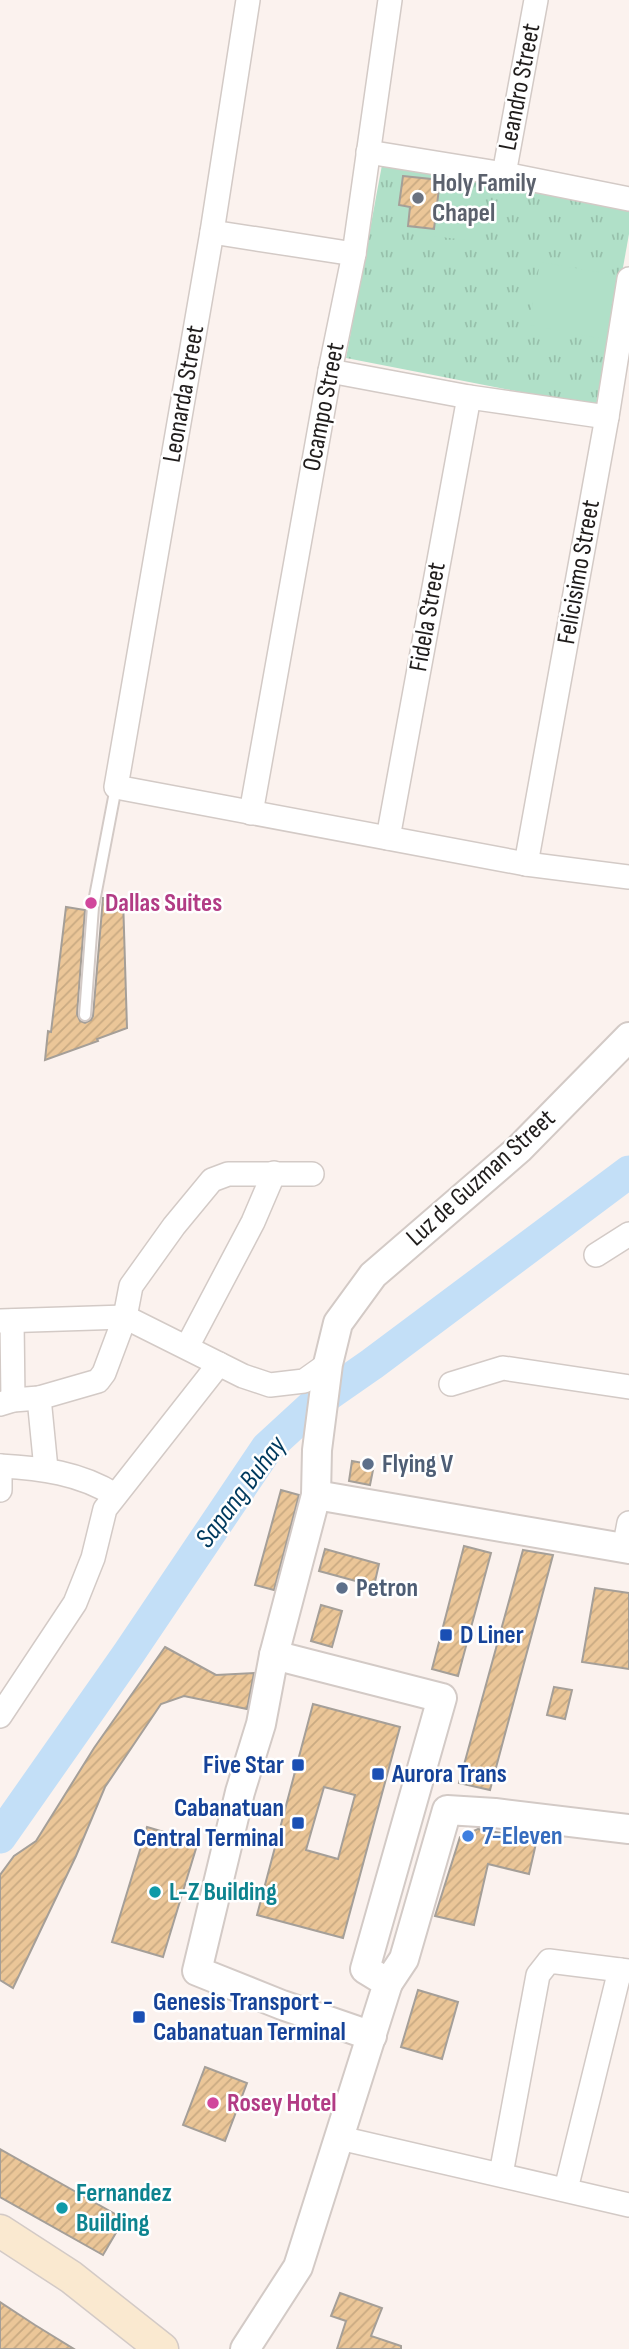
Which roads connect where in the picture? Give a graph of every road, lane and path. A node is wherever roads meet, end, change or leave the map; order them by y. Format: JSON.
{"nodes":[{"id":1,"x":248,"y":0,"type":"edge"},
{"id":2,"x":390,"y":0,"type":"edge"},
{"id":3,"x":536,"y":0,"type":"edge"},
{"id":4,"x":368,"y":152,"type":"junction"},
{"id":5,"x":504,"y":174,"type":"junction"},
{"id":6,"x":629,"y":199,"type":"edge"},
{"id":7,"x":212,"y":232,"type":"junction"},
{"id":8,"x":354,"y":254,"type":"junction"},
{"id":9,"x":629,"y":279,"type":"edge"},
{"id":10,"x":627,"y":303,"type":"edge"},
{"id":11,"x":330,"y":371,"type":"junction"},
{"id":12,"x":469,"y":397,"type":"junction"},
{"id":13,"x":607,"y":417,"type":"junction"},
{"id":14,"x":116,"y":787,"type":"junction"},
{"id":15,"x":251,"y":813,"type":"junction"},
{"id":16,"x":388,"y":838,"type":"junction"},
{"id":17,"x":526,"y":864,"type":"junction"},
{"id":18,"x":629,"y":877,"type":"edge"},
{"id":19,"x":85,"y":1015,"type":"dead end"},
{"id":20,"x":629,"y":1037,"type":"edge"},
{"id":21,"x":274,"y":1173,"type":"junction"},
{"id":22,"x":312,"y":1174,"type":"dead end"},
{"id":23,"x":629,"y":1234,"type":"edge"},
{"id":24,"x":596,"y":1255,"type":"dead end"},
{"id":25,"x":125,"y":1317,"type":"junction"},
{"id":26,"x":6,"y":1321,"type":"edge"},
{"id":27,"x":187,"y":1347,"type":"junction"},
{"id":28,"x":219,"y":1364,"type":"junction"},
{"id":29,"x":328,"y":1371,"type":"junction"},
{"id":30,"x":451,"y":1384,"type":"dead end"},
{"id":31,"x":629,"y":1387,"type":"edge"},
{"id":32,"x":39,"y":1398,"type":"junction"},
{"id":33,"x":7,"y":1402,"type":"edge"},
{"id":34,"x":0,"y":1466,"type":"edge"},
{"id":35,"x":46,"y":1469,"type":"junction"},
{"id":36,"x":0,"y":1490,"type":"edge"},
{"id":37,"x":115,"y":1495,"type":"junction"},
{"id":38,"x":316,"y":1495,"type":"junction"},
{"id":39,"x":627,"y":1540,"type":"edge"},
{"id":40,"x":274,"y":1655,"type":"junction"},
{"id":41,"x":0,"y":1716,"type":"edge"},
{"id":42,"x":629,"y":1829,"type":"edge"},
{"id":43,"x":625,"y":1970,"type":"edge"},
{"id":44,"x":388,"y":1983,"type":"junction"},
{"id":45,"x":372,"y":2036,"type":"junction"},
{"id":46,"x":340,"y":2138,"type":"junction"},
{"id":47,"x":501,"y":2174,"type":"junction"},
{"id":48,"x":566,"y":2189,"type":"junction"},
{"id":49,"x":629,"y":2205,"type":"edge"},
{"id":50,"x":0,"y":2231,"type":"edge"},
{"id":51,"x":162,"y":2349,"type":"edge"},
{"id":52,"x":245,"y":2349,"type":"edge"}],
"edges":[{"from":1,"to":7,"type":"street","name":"Leonarda Street"},
{"from":2,"to":4,"type":"street","name":"Ocampo Street"},
{"from":3,"to":5,"type":"street","name":"Leandro Street"},
{"from":4,"to":5,"type":"street"},
{"from":4,"to":8,"type":"street","name":"Ocampo Street"},
{"from":5,"to":6,"type":"street"},
{"from":7,"to":8,"type":"street"},
{"from":7,"to":14,"type":"street","name":"Leonarda Street"},
{"from":8,"to":11,"type":"street","name":"Ocampo Street"},
{"from":9,"to":10,"type":"street","name":"Felicisimo Street"},
{"from":10,"to":13,"type":"street","name":"Felicisimo Street"},
{"from":11,"to":12,"type":"street"},
{"from":11,"to":15,"type":"street","name":"Ocampo Street"},
{"from":12,"to":13,"type":"street"},
{"from":12,"to":16,"type":"street","name":"Fidela Street"},
{"from":13,"to":17,"type":"street","name":"Felicisimo Street"},
{"from":14,"to":15,"type":"street"},
{"from":14,"to":19,"type":"lane"},
{"from":15,"to":16,"type":"street"},
{"from":16,"to":17,"type":"street"},
{"from":17,"to":18,"type":"street"},
{"from":20,"to":29,"type":"street","name":"Luz de Guzman Street"},
{"from":21,"to":22,"type":"street"},
{"from":21,"to":25,"type":"street"},
{"from":21,"to":27,"type":"street"},
{"from":23,"to":24,"type":"street"},
{"from":25,"to":26,"type":"street"},
{"from":25,"to":27,"type":"street"},
{"from":25,"to":32,"type":"street"},
{"from":26,"to":33,"type":"street"},
{"from":27,"to":28,"type":"street"},
{"from":28,"to":29,"type":"street"},
{"from":28,"to":37,"type":"street"},
{"from":29,"to":38,"type":"street"},
{"from":30,"to":31,"type":"street"},
{"from":32,"to":33,"type":"street"},
{"from":32,"to":35,"type":"street"},
{"from":34,"to":35,"type":"street"},
{"from":34,"to":36,"type":"street"},
{"from":35,"to":37,"type":"street"},
{"from":37,"to":41,"type":"street"},
{"from":38,"to":39,"type":"street"},
{"from":38,"to":40,"type":"street"},
{"from":40,"to":44,"type":"street"},
{"from":40,"to":45,"type":"street"},
{"from":42,"to":44,"type":"street"},
{"from":43,"to":47,"type":"street"},
{"from":43,"to":48,"type":"street"},
{"from":44,"to":45,"type":"street"},
{"from":45,"to":46,"type":"street"},
{"from":46,"to":47,"type":"street"},
{"from":46,"to":52,"type":"street"},
{"from":47,"to":48,"type":"street"},
{"from":48,"to":49,"type":"street"},
{"from":50,"to":51,"type":"main road"}]}
